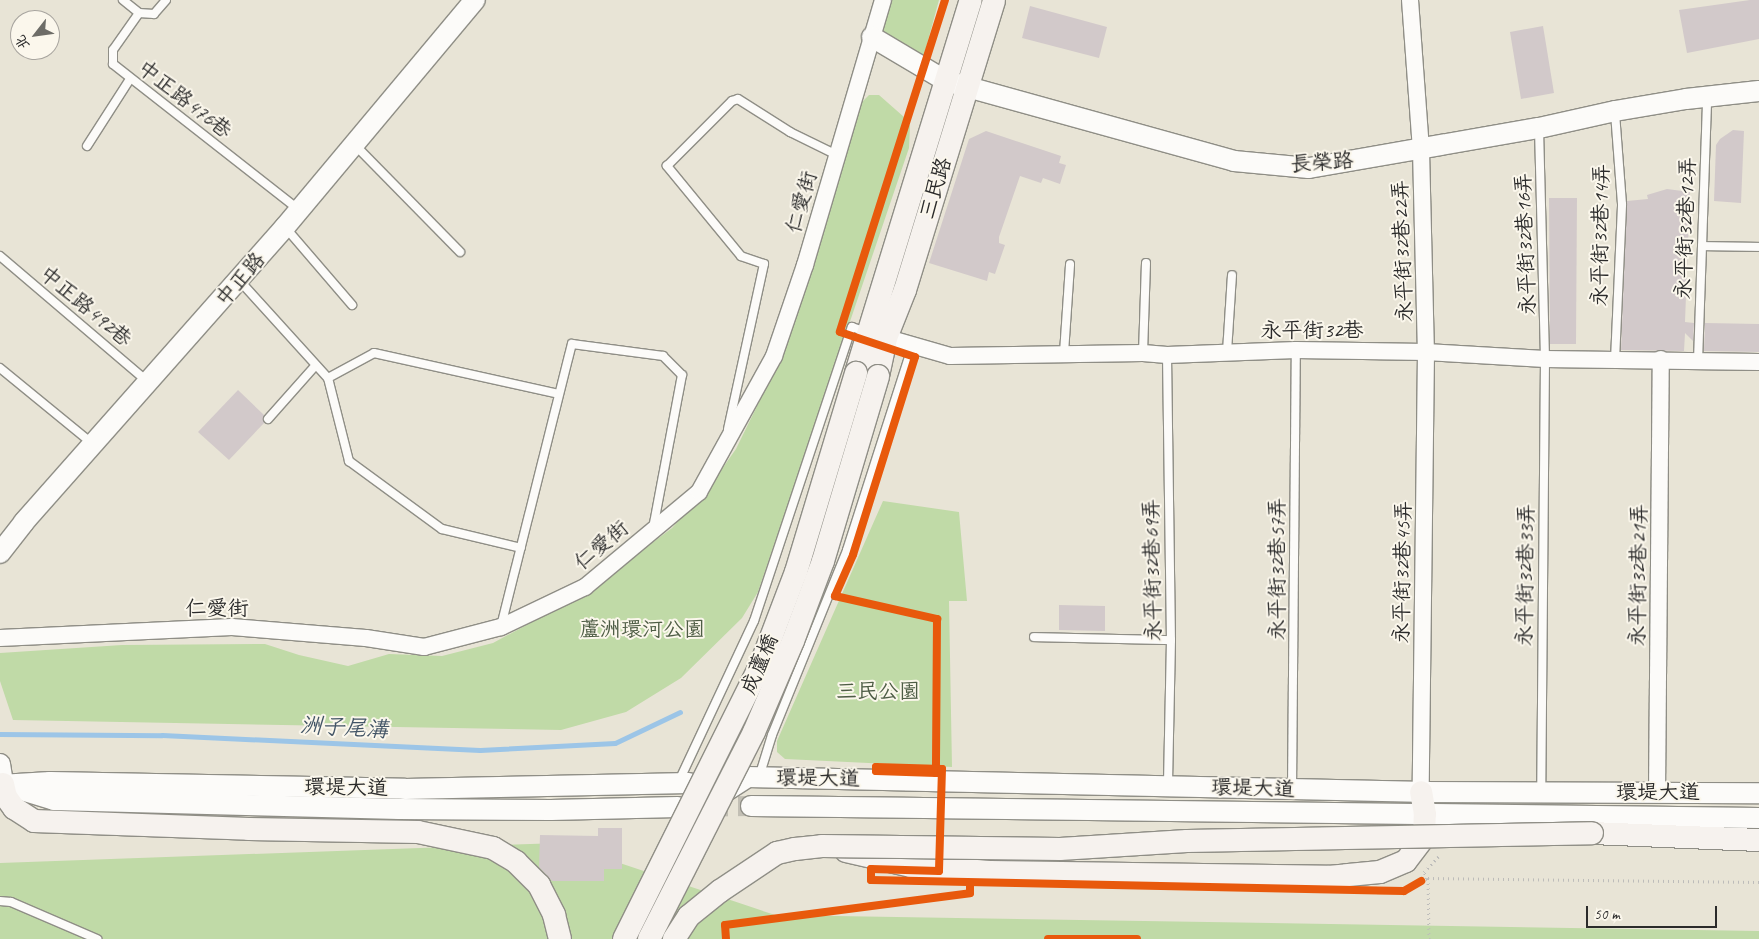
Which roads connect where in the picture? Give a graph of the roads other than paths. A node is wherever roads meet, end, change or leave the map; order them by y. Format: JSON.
{"nodes":[{"id":1,"x":123,"y":0,"type":"edge"},
{"id":2,"x":166,"y":0,"type":"edge"},
{"id":3,"x":475,"y":0,"type":"edge"},
{"id":4,"x":883,"y":0,"type":"edge"},
{"id":5,"x":970,"y":0,"type":"edge"},
{"id":6,"x":994,"y":0,"type":"edge"},
{"id":7,"x":1410,"y":0,"type":"edge"},
{"id":8,"x":139,"y":14,"type":"junction"},
{"id":9,"x":872,"y":36,"type":"junction"},
{"id":10,"x":130,"y":79,"type":"junction"},
{"id":11,"x":957,"y":83,"type":"junction"},
{"id":12,"x":1759,"y":91,"type":"edge"},
{"id":13,"x":1707,"y":97,"type":"junction"},
{"id":14,"x":1615,"y":111,"type":"junction"},
{"id":15,"x":1539,"y":128,"type":"junction"},
{"id":16,"x":355,"y":144,"type":"junction"},
{"id":17,"x":87,"y":146,"type":"dead end"},
{"id":18,"x":1421,"y":150,"type":"junction"},
{"id":19,"x":837,"y":155,"type":"junction"},
{"id":20,"x":300,"y":210,"type":"junction"},
{"id":21,"x":285,"y":227,"type":"junction"},
{"id":22,"x":1702,"y":246,"type":"junction"},
{"id":23,"x":1759,"y":247,"type":"edge"},
{"id":24,"x":460,"y":252,"type":"dead end"},
{"id":25,"x":0,"y":256,"type":"edge"},
{"id":26,"x":1070,"y":264,"type":"dead end"},
{"id":27,"x":1146,"y":264,"type":"dead end"},
{"id":28,"x":1232,"y":275,"type":"dead end"},
{"id":29,"x":239,"y":280,"type":"junction"},
{"id":30,"x":352,"y":305,"type":"dead end"},
{"id":31,"x":877,"y":335,"type":"junction"},
{"id":32,"x":912,"y":345,"type":"junction"},
{"id":33,"x":1296,"y":350,"type":"junction"},
{"id":34,"x":1227,"y":352,"type":"junction"},
{"id":35,"x":1426,"y":352,"type":"junction"},
{"id":36,"x":1064,"y":353,"type":"junction"},
{"id":37,"x":1143,"y":353,"type":"junction"},
{"id":38,"x":1167,"y":355,"type":"junction"},
{"id":39,"x":1545,"y":359,"type":"junction"},
{"id":40,"x":1661,"y":359,"type":"junction"},
{"id":41,"x":1614,"y":360,"type":"junction"},
{"id":42,"x":1698,"y":360,"type":"junction"},
{"id":43,"x":1759,"y":362,"type":"edge"},
{"id":44,"x":316,"y":365,"type":"junction"},
{"id":45,"x":0,"y":368,"type":"edge"},
{"id":46,"x":867,"y":374,"type":"junction"},
{"id":47,"x":328,"y":378,"type":"junction"},
{"id":48,"x":148,"y":382,"type":"junction"},
{"id":49,"x":559,"y":394,"type":"junction"},
{"id":50,"x":268,"y":419,"type":"dead end"},
{"id":51,"x":93,"y":444,"type":"junction"},
{"id":52,"x":723,"y":450,"type":"junction"},
{"id":53,"x":652,"y":530,"type":"junction"},
{"id":54,"x":521,"y":548,"type":"junction"},
{"id":55,"x":0,"y":553,"type":"edge"},
{"id":56,"x":501,"y":627,"type":"junction"},
{"id":57,"x":1034,"y":637,"type":"dead end"},
{"id":58,"x":0,"y":638,"type":"edge"},
{"id":59,"x":1171,"y":640,"type":"junction"},
{"id":60,"x":753,"y":777,"type":"junction"},
{"id":61,"x":1,"y":780,"type":"edge"},
{"id":62,"x":684,"y":783,"type":"junction"},
{"id":63,"x":1168,"y":785,"type":"junction"},
{"id":64,"x":1292,"y":789,"type":"junction"},
{"id":65,"x":1421,"y":792,"type":"junction"},
{"id":66,"x":1541,"y":792,"type":"junction"},
{"id":67,"x":1657,"y":792,"type":"junction"},
{"id":68,"x":1759,"y":793,"type":"edge"},
{"id":69,"x":752,"y":806,"type":"tunnel mouth"},
{"id":70,"x":678,"y":807,"type":"tunnel mouth"},
{"id":71,"x":1424,"y":814,"type":"junction"},
{"id":72,"x":1759,"y":818,"type":"edge"},
{"id":73,"x":1759,"y":840,"type":"edge"},
{"id":74,"x":822,"y":846,"type":"junction"},
{"id":75,"x":0,"y":901,"type":"edge"},
{"id":76,"x":97,"y":939,"type":"edge"},
{"id":77,"x":560,"y":939,"type":"edge"},
{"id":78,"x":624,"y":939,"type":"edge"},
{"id":79,"x":649,"y":939,"type":"edge"},
{"id":80,"x":674,"y":939,"type":"edge"}],
"edges":[{"from":1,"to":8,"type":"lane"},
{"from":2,"to":8,"type":"lane"},
{"from":3,"to":16,"type":"street","name":"中正路"},
{"from":4,"to":9,"type":"street","name":"仁愛街"},
{"from":5,"to":11,"type":"main road","name":"三民路"},
{"from":6,"to":11,"type":"main road","name":"三民路"},
{"from":7,"to":18,"type":"street","name":"永平街32巷22弄"},
{"from":8,"to":10,"type":"lane","name":"中正路476巷"},
{"from":9,"to":11,"type":"street","name":"長榮路"},
{"from":9,"to":19,"type":"street","name":"仁愛街"},
{"from":10,"to":17,"type":"lane"},
{"from":10,"to":20,"type":"lane","name":"中正路476巷"},
{"from":11,"to":18,"type":"street","name":"長榮路"},
{"from":11,"to":31,"type":"main road","name":"三民路"},
{"from":12,"to":13,"type":"street","name":"長榮路"},
{"from":13,"to":14,"type":"street","name":"長榮路"},
{"from":13,"to":22,"type":"lane","name":"永平街32巷12弄"},
{"from":14,"to":15,"type":"street","name":"長榮路"},
{"from":14,"to":41,"type":"lane","name":"永平街32巷14弄"},
{"from":15,"to":18,"type":"street","name":"長榮路"},
{"from":15,"to":39,"type":"lane","name":"永平街32巷16弄"},
{"from":16,"to":20,"type":"street","name":"中正路"},
{"from":16,"to":24,"type":"lane"},
{"from":18,"to":35,"type":"street","name":"永平街32巷22弄"},
{"from":19,"to":52,"type":"street","name":"仁愛街"},
{"from":19,"to":52,"type":"lane"},
{"from":20,"to":21,"type":"street","name":"中正路"},
{"from":21,"to":29,"type":"street","name":"中正路"},
{"from":21,"to":30,"type":"lane"},
{"from":22,"to":23,"type":"lane"},
{"from":22,"to":42,"type":"lane","name":"永平街32巷12弄"},
{"from":25,"to":48,"type":"lane","name":"中正路492巷"},
{"from":26,"to":36,"type":"lane"},
{"from":27,"to":37,"type":"lane"},
{"from":28,"to":34,"type":"lane"},
{"from":29,"to":44,"type":"lane"},
{"from":29,"to":48,"type":"street","name":"中正路"},
{"from":31,"to":32,"type":"street","name":"永平街32巷"},
{"from":31,"to":46,"type":"main road","name":"三民路"},
{"from":31,"to":62,"type":"lane"},
{"from":32,"to":36,"type":"street","name":"永平街32巷"},
{"from":32,"to":60,"type":"lane"},
{"from":33,"to":34,"type":"street","name":"永平街32巷"},
{"from":33,"to":35,"type":"street","name":"永平街32巷"},
{"from":33,"to":64,"type":"lane","name":"永平街32巷57弄"},
{"from":34,"to":38,"type":"street","name":"永平街32巷"},
{"from":35,"to":39,"type":"street","name":"永平街32巷"},
{"from":35,"to":65,"type":"street","name":"永平街32巷45弄"},
{"from":36,"to":37,"type":"street","name":"永平街32巷"},
{"from":37,"to":38,"type":"street","name":"永平街32巷"},
{"from":38,"to":59,"type":"lane","name":"永平街32巷69弄"},
{"from":39,"to":41,"type":"street","name":"永平街32巷"},
{"from":39,"to":66,"type":"lane","name":"永平街32巷33弄"},
{"from":40,"to":41,"type":"street","name":"永平街32巷"},
{"from":40,"to":42,"type":"street","name":"永平街32巷"},
{"from":40,"to":67,"type":"street","name":"永平街32巷21弄"},
{"from":42,"to":43,"type":"street","name":"永平街32巷"},
{"from":44,"to":47,"type":"lane"},
{"from":44,"to":50,"type":"lane"},
{"from":45,"to":51,"type":"lane"},
{"from":46,"to":78,"type":"main road","name":"成蘆橋","bridge":true},
{"from":46,"to":79,"type":"main road","name":"成蘆橋","bridge":true},
{"from":47,"to":49,"type":"lane"},
{"from":47,"to":54,"type":"lane"},
{"from":48,"to":51,"type":"street","name":"中正路"},
{"from":49,"to":53,"type":"lane"},
{"from":49,"to":54,"type":"lane"},
{"from":51,"to":55,"type":"street","name":"中正路"},
{"from":52,"to":53,"type":"street","name":"仁愛街"},
{"from":53,"to":56,"type":"street","name":"仁愛街"},
{"from":54,"to":56,"type":"lane"},
{"from":56,"to":58,"type":"street","name":"仁愛街"},
{"from":57,"to":59,"type":"lane"},
{"from":59,"to":63,"type":"lane","name":"永平街32巷69弄"},
{"from":60,"to":62,"type":"lane"},
{"from":60,"to":63,"type":"street","name":"環堤大道"},
{"from":61,"to":62,"type":"street","name":"環堤大道"},
{"from":61,"to":70,"type":"street","name":"環堤大道"},
{"from":61,"to":77,"type":"main road"},
{"from":63,"to":64,"type":"street","name":"環堤大道"},
{"from":64,"to":65,"type":"street","name":"環堤大道"},
{"from":65,"to":66,"type":"street","name":"環堤大道"},
{"from":65,"to":71,"type":"main road"},
{"from":66,"to":67,"type":"street","name":"環堤大道"},
{"from":67,"to":68,"type":"street","name":"環堤大道"},
{"from":69,"to":71,"type":"street","name":"環堤大道"},
{"from":71,"to":72,"type":"street","name":"環堤大道"},
{"from":71,"to":74,"type":"main road","bridge":true},
{"from":73,"to":74,"type":"main road","bridge":true},
{"from":74,"to":80,"type":"main road","bridge":true},
{"from":75,"to":76,"type":"lane"}]}
